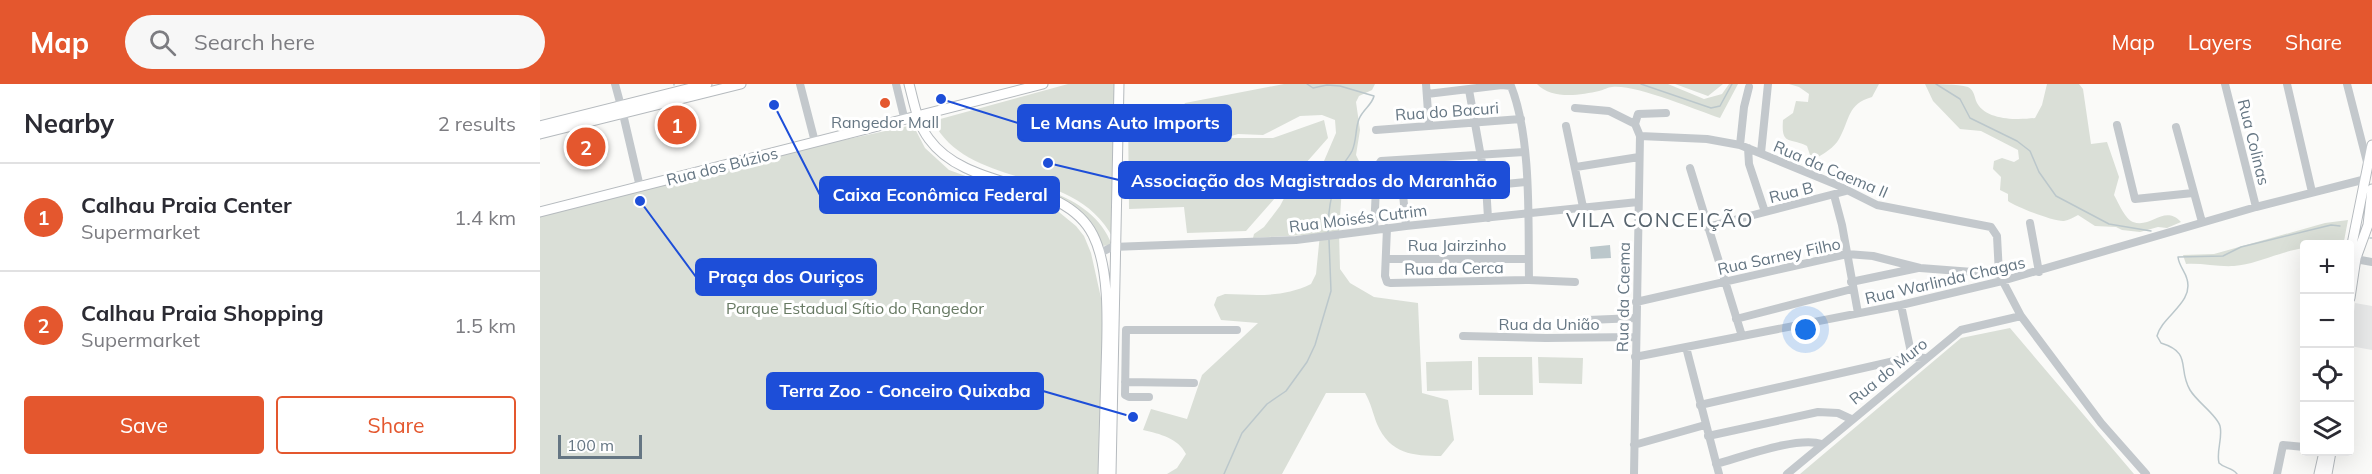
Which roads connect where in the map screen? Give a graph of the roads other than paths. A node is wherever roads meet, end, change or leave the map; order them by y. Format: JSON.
{"nodes":[{"id":1,"x":615,"y":84,"type":"edge"},
{"id":2,"x":707,"y":84,"type":"edge"},
{"id":3,"x":741,"y":84,"type":"edge"},
{"id":4,"x":800,"y":84,"type":"edge"},
{"id":5,"x":896,"y":84,"type":"edge"},
{"id":6,"x":909,"y":84,"type":"edge"},
{"id":7,"x":1043,"y":84,"type":"edge"},
{"id":8,"x":1119,"y":84,"type":"edge"},
{"id":9,"x":1426,"y":84,"type":"edge"},
{"id":10,"x":1768,"y":84,"type":"edge"},
{"id":11,"x":2225,"y":84,"type":"edge"},
{"id":12,"x":2286,"y":84,"type":"edge"},
{"id":13,"x":2347,"y":84,"type":"edge"},
{"id":14,"x":1502,"y":85,"type":"edge"},
{"id":15,"x":1749,"y":87,"type":"dead end"},
{"id":16,"x":1469,"y":90,"type":"junction"},
{"id":17,"x":1427,"y":94,"type":"junction"},
{"id":18,"x":1575,"y":108,"type":"dead end"},
{"id":19,"x":622,"y":110,"type":"junction"},
{"id":20,"x":1666,"y":113,"type":"dead end"},
{"id":21,"x":918,"y":117,"type":"junction"},
{"id":22,"x":1521,"y":120,"type":"junction"},
{"id":23,"x":905,"y":121,"type":"junction"},
{"id":24,"x":1474,"y":123,"type":"junction"},
{"id":25,"x":1635,"y":124,"type":"junction"},
{"id":26,"x":2117,"y":125,"type":"dead end"},
{"id":27,"x":540,"y":126,"type":"edge"},
{"id":28,"x":1429,"y":126,"type":"junction"},
{"id":29,"x":1566,"y":126,"type":"dead end"},
{"id":30,"x":2176,"y":127,"type":"dead end"},
{"id":31,"x":1376,"y":130,"type":"dead end"},
{"id":32,"x":540,"y":134,"type":"edge"},
{"id":33,"x":1640,"y":136,"type":"junction"},
{"id":34,"x":815,"y":142,"type":"junction"},
{"id":35,"x":2372,"y":145,"type":"edge"},
{"id":36,"x":1744,"y":146,"type":"junction"},
{"id":37,"x":1524,"y":152,"type":"junction"},
{"id":38,"x":1761,"y":153,"type":"junction"},
{"id":39,"x":1480,"y":154,"type":"junction"},
{"id":40,"x":1639,"y":157,"type":"junction"},
{"id":41,"x":1397,"y":161,"type":"junction"},
{"id":42,"x":2369,"y":166,"type":"junction"},
{"id":43,"x":1576,"y":167,"type":"junction"},
{"id":44,"x":1690,"y":168,"type":"dead end"},
{"id":45,"x":2366,"y":179,"type":"junction"},
{"id":46,"x":1526,"y":182,"type":"junction"},
{"id":47,"x":1486,"y":185,"type":"junction"},
{"id":48,"x":640,"y":188,"type":"junction"},
{"id":49,"x":2372,"y":189,"type":"edge"},
{"id":50,"x":1846,"y":190,"type":"junction"},
{"id":51,"x":2312,"y":192,"type":"junction"},
{"id":52,"x":2193,"y":193,"type":"junction"},
{"id":53,"x":1403,"y":194,"type":"junction"},
{"id":54,"x":1834,"y":195,"type":"junction"},
{"id":55,"x":1638,"y":202,"type":"junction"},
{"id":56,"x":1583,"y":207,"type":"junction"},
{"id":57,"x":2256,"y":207,"type":"junction"},
{"id":58,"x":540,"y":212,"type":"edge"},
{"id":59,"x":1765,"y":212,"type":"junction"},
{"id":60,"x":1528,"y":214,"type":"junction"},
{"id":61,"x":1488,"y":218,"type":"junction"},
{"id":62,"x":2202,"y":222,"type":"junction"},
{"id":63,"x":2030,"y":223,"type":"dead end"},
{"id":64,"x":2370,"y":225,"type":"edge"},
{"id":65,"x":1406,"y":226,"type":"junction"},
{"id":66,"x":1707,"y":227,"type":"junction"},
{"id":67,"x":1387,"y":228,"type":"junction"},
{"id":68,"x":1374,"y":230,"type":"junction"},
{"id":69,"x":2354,"y":246,"type":"edge"},
{"id":70,"x":1116,"y":247,"type":"junction"},
{"id":71,"x":1100,"y":253,"type":"junction"},
{"id":72,"x":2354,"y":253,"type":"edge"},
{"id":73,"x":1847,"y":254,"type":"junction"},
{"id":74,"x":2354,"y":258,"type":"edge"},
{"id":75,"x":1386,"y":259,"type":"junction"},
{"id":76,"x":1528,"y":259,"type":"junction"},
{"id":77,"x":2372,"y":262,"type":"edge"},
{"id":78,"x":1920,"y":268,"type":"junction"},
{"id":79,"x":2039,"y":272,"type":"junction"},
{"id":80,"x":2001,"y":278,"type":"junction"},
{"id":81,"x":1529,"y":280,"type":"junction"},
{"id":82,"x":1575,"y":282,"type":"dead end"},
{"id":83,"x":1723,"y":282,"type":"junction"},
{"id":84,"x":1852,"y":286,"type":"junction"},
{"id":85,"x":1636,"y":302,"type":"junction"},
{"id":86,"x":1901,"y":305,"type":"junction"},
{"id":87,"x":1857,"y":313,"type":"junction"},
{"id":88,"x":2021,"y":316,"type":"junction"},
{"id":89,"x":1636,"y":318,"type":"junction"},
{"id":90,"x":1736,"y":319,"type":"junction"},
{"id":91,"x":1588,"y":320,"type":"dead end"},
{"id":92,"x":1237,"y":330,"type":"dead end"},
{"id":93,"x":1463,"y":336,"type":"dead end"},
{"id":94,"x":1742,"y":336,"type":"junction"},
{"id":95,"x":1635,"y":337,"type":"junction"},
{"id":96,"x":1686,"y":347,"type":"junction"},
{"id":97,"x":1114,"y":357,"type":"junction"},
{"id":98,"x":1126,"y":357,"type":"junction"},
{"id":99,"x":1635,"y":357,"type":"junction"},
{"id":100,"x":1912,"y":357,"type":"junction"},
{"id":101,"x":1925,"y":358,"type":"junction"},
{"id":102,"x":1125,"y":382,"type":"junction"},
{"id":103,"x":1194,"y":383,"type":"dead end"},
{"id":104,"x":1149,"y":397,"type":"dead end"},
{"id":105,"x":1700,"y":405,"type":"junction"},
{"id":106,"x":1851,"y":419,"type":"junction"},
{"id":107,"x":1705,"y":425,"type":"junction"},
{"id":108,"x":1708,"y":436,"type":"junction"},
{"id":109,"x":1822,"y":444,"type":"junction"},
{"id":110,"x":1634,"y":445,"type":"junction"},
{"id":111,"x":2300,"y":447,"type":"edge"},
{"id":112,"x":2323,"y":456,"type":"edge"},
{"id":113,"x":2330,"y":456,"type":"edge"},
{"id":114,"x":1716,"y":464,"type":"junction"},
{"id":115,"x":1103,"y":474,"type":"edge"},
{"id":116,"x":1111,"y":474,"type":"edge"},
{"id":117,"x":1634,"y":474,"type":"edge"},
{"id":118,"x":1719,"y":474,"type":"edge"},
{"id":119,"x":1787,"y":474,"type":"edge"},
{"id":120,"x":2146,"y":474,"type":"edge"},
{"id":121,"x":2277,"y":474,"type":"edge"},
{"id":122,"x":2319,"y":474,"type":"edge"},
{"id":123,"x":2327,"y":474,"type":"edge"}],
"edges":[{"from":1,"to":19,"type":"street"},
{"from":2,"to":19,"type":"main road"},
{"from":3,"to":19,"type":"main road"},
{"from":4,"to":34,"type":"street"},
{"from":5,"to":23,"type":"street"},
{"from":6,"to":21,"type":"main road"},
{"from":7,"to":21,"type":"main road","name":"Rua dos Búzios"},
{"from":8,"to":70,"type":"main road"},
{"from":9,"to":17,"type":"street"},
{"from":10,"to":38,"type":"street"},
{"from":11,"to":57,"type":"street","name":"Rua Colinas"},
{"from":12,"to":51,"type":"street"},
{"from":13,"to":42,"type":"street"},
{"from":14,"to":16,"type":"street"},
{"from":14,"to":22,"type":"street"},
{"from":15,"to":36,"type":"street"},
{"from":16,"to":17,"type":"street"},
{"from":16,"to":24,"type":"street"},
{"from":17,"to":28,"type":"street"},
{"from":18,"to":25,"type":"street"},
{"from":19,"to":27,"type":"main road"},
{"from":19,"to":32,"type":"main road"},
{"from":19,"to":48,"type":"street"},
{"from":20,"to":25,"type":"street"},
{"from":21,"to":23,"type":"main road","name":"Rua dos Búzios"},
{"from":21,"to":71,"type":"main road"},
{"from":22,"to":24,"type":"street","name":"Rua do Bacuri"},
{"from":22,"to":37,"type":"street"},
{"from":23,"to":34,"type":"main road","name":"Rua dos Búzios"},
{"from":24,"to":28,"type":"street","name":"Rua do Bacuri"},
{"from":24,"to":39,"type":"street"},
{"from":25,"to":33,"type":"street","name":"Rua da Caema"},
{"from":26,"to":52,"type":"street"},
{"from":28,"to":31,"type":"street","name":"Rua do Bacuri"},
{"from":29,"to":43,"type":"street"},
{"from":30,"to":52,"type":"street"},
{"from":33,"to":36,"type":"street","name":"Rua da Caema II"},
{"from":33,"to":40,"type":"street","name":"Rua da Caema"},
{"from":34,"to":48,"type":"main road","name":"Rua dos Búzios"},
{"from":35,"to":42,"type":"main road"},
{"from":36,"to":38,"type":"street","name":"Rua da Caema II"},
{"from":36,"to":59,"type":"street"},
{"from":37,"to":39,"type":"street"},
{"from":37,"to":46,"type":"street"},
{"from":38,"to":50,"type":"street","name":"Rua da Caema II"},
{"from":39,"to":41,"type":"street"},
{"from":39,"to":47,"type":"street"},
{"from":40,"to":43,"type":"street"},
{"from":40,"to":55,"type":"street","name":"Rua da Caema"},
{"from":41,"to":53,"type":"street"},
{"from":41,"to":68,"type":"street"},
{"from":42,"to":45,"type":"main road"},
{"from":43,"to":56,"type":"street"},
{"from":44,"to":66,"type":"street"},
{"from":45,"to":51,"type":"street","name":"Rua Warlinda Chagas"},
{"from":45,"to":69,"type":"main road"},
{"from":46,"to":47,"type":"street"},
{"from":46,"to":60,"type":"street"},
{"from":47,"to":53,"type":"street"},
{"from":47,"to":61,"type":"street"},
{"from":48,"to":58,"type":"main road","name":"Rua dos Búzios"},
{"from":49,"to":64,"type":"main road"},
{"from":50,"to":54,"type":"street","name":"Rua B"},
{"from":50,"to":80,"type":"street","name":"Rua da Caema II"},
{"from":51,"to":57,"type":"street","name":"Rua Warlinda Chagas"},
{"from":52,"to":62,"type":"street"},
{"from":53,"to":65,"type":"street"},
{"from":54,"to":59,"type":"street","name":"Rua B"},
{"from":54,"to":73,"type":"street"},
{"from":55,"to":56,"type":"street","name":"Rua Moisés Cutrim"},
{"from":55,"to":85,"type":"street","name":"Rua da Caema"},
{"from":56,"to":60,"type":"street","name":"Rua Moisés Cutrim"},
{"from":57,"to":62,"type":"street","name":"Rua Warlinda Chagas"},
{"from":59,"to":66,"type":"street","name":"Rua B"},
{"from":60,"to":61,"type":"street","name":"Rua Moisés Cutrim"},
{"from":60,"to":76,"type":"street"},
{"from":61,"to":65,"type":"street","name":"Rua Moisés Cutrim"},
{"from":62,"to":79,"type":"street","name":"Rua Warlinda Chagas"},
{"from":63,"to":79,"type":"street"},
{"from":64,"to":72,"type":"main road"},
{"from":65,"to":67,"type":"street","name":"Rua Moisés Cutrim"},
{"from":66,"to":83,"type":"street"},
{"from":67,"to":68,"type":"street","name":"Rua Moisés Cutrim"},
{"from":67,"to":75,"type":"street","name":"Rua da Cerca"},
{"from":68,"to":70,"type":"street","name":"Rua Moisés Cutrim"},
{"from":70,"to":71,"type":"street","name":"Rua Moisés Cutrim"},
{"from":70,"to":97,"type":"main road"},
{"from":71,"to":115,"type":"main road"},
{"from":73,"to":78,"type":"street","name":"Rua Sarney Filho"},
{"from":73,"to":83,"type":"street","name":"Rua Sarney Filho"},
{"from":73,"to":84,"type":"street"},
{"from":74,"to":77,"type":"street"},
{"from":75,"to":76,"type":"street","name":"Rua Jairzinho"},
{"from":75,"to":81,"type":"street","name":"Rua da Cerca"},
{"from":76,"to":81,"type":"street"},
{"from":78,"to":80,"type":"street","name":"Rua Sarney Filho"},
{"from":78,"to":84,"type":"street"},
{"from":79,"to":80,"type":"street","name":"Rua Warlinda Chagas"},
{"from":80,"to":86,"type":"street","name":"Rua Warlinda Chagas"},
{"from":80,"to":88,"type":"street"},
{"from":81,"to":82,"type":"street","name":"Rua da Cerca"},
{"from":83,"to":85,"type":"street","name":"Rua Sarney Filho"},
{"from":83,"to":90,"type":"street"},
{"from":84,"to":87,"type":"street"},
{"from":84,"to":90,"type":"street"},
{"from":85,"to":89,"type":"street","name":"Rua da Caema"},
{"from":86,"to":87,"type":"street","name":"Rua Warlinda Chagas"},
{"from":86,"to":100,"type":"street"},
{"from":87,"to":94,"type":"street","name":"Rua Warlinda Chagas"},
{"from":88,"to":101,"type":"street","name":"Rua do Muro"},
{"from":88,"to":120,"type":"street"},
{"from":89,"to":91,"type":"street"},
{"from":89,"to":95,"type":"street","name":"Rua da Caema"},
{"from":90,"to":94,"type":"street"},
{"from":92,"to":98,"type":"street"},
{"from":93,"to":95,"type":"street","name":"Rua da União"},
{"from":94,"to":96,"type":"street","name":"Rua Warlinda Chagas"},
{"from":95,"to":99,"type":"street","name":"Rua da Caema"},
{"from":96,"to":99,"type":"street","name":"Rua Warlinda Chagas"},
{"from":96,"to":105,"type":"street"},
{"from":97,"to":98,"type":"street"},
{"from":97,"to":116,"type":"main road"},
{"from":98,"to":102,"type":"street"},
{"from":99,"to":110,"type":"street","name":"Rua da Caema"},
{"from":100,"to":101,"type":"street"},
{"from":100,"to":105,"type":"street"},
{"from":101,"to":106,"type":"street","name":"Rua do Muro"},
{"from":102,"to":103,"type":"street"},
{"from":102,"to":104,"type":"street"},
{"from":105,"to":107,"type":"street"},
{"from":106,"to":108,"type":"street"},
{"from":106,"to":109,"type":"street","name":"Rua do Muro"},
{"from":107,"to":108,"type":"street"},
{"from":107,"to":110,"type":"street"},
{"from":108,"to":114,"type":"street"},
{"from":109,"to":114,"type":"street"},
{"from":109,"to":119,"type":"street","name":"Rua do Muro"},
{"from":110,"to":117,"type":"street","name":"Rua da Caema"},
{"from":111,"to":121,"type":"street"},
{"from":112,"to":122,"type":"main road"},
{"from":113,"to":123,"type":"main road"},
{"from":114,"to":118,"type":"street"}]}
